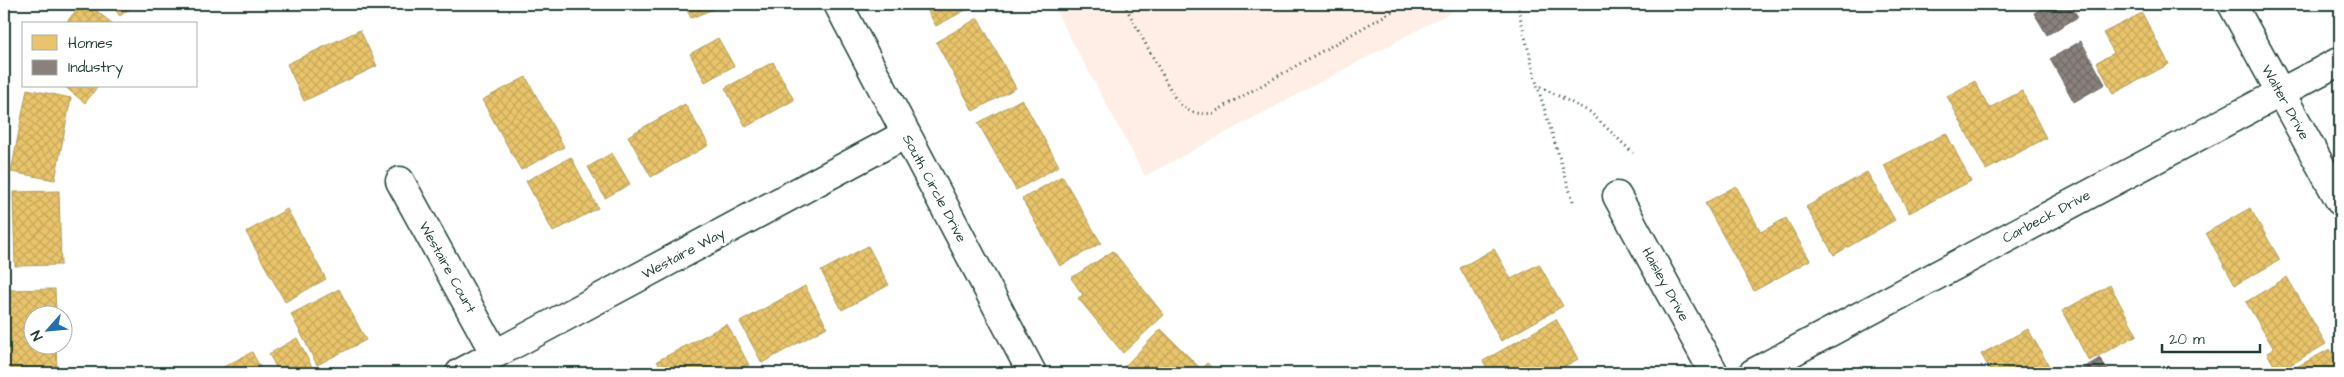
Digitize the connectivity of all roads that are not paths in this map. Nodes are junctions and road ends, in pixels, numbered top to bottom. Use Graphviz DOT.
graph roads {
  1 [pos="838,4"];
  2 [pos="2232,4"];
  3 [pos="2340,61"];
  4 [pos="2280,91"];
  5 [pos="906,134"];
  6 [pos="400,180"];
  7 [pos="1617,196"];
  8 [pos="2340,200"];
  9 [pos="495,354"];
  10 [pos="460,373"];
  11 [pos="1032,373"];
  12 [pos="1714,373"];
  13 [pos="1753,373"];
  1 -- 5 [label="street, South Circle Drive"];
  2 -- 4 [label="street, Walter Drive"];
  3 -- 4 [label="street, Carbeck Drive"];
  4 -- 8 [label="street, Walter Drive"];
  4 -- 13 [label="street, Carbeck Drive"];
  5 -- 9 [label="street, Westaire Way"];
  5 -- 11 [label="street, South Circle Drive"];
  6 -- 9 [label="street, Westaire Court"];
  7 -- 12 [label="street, Haisley Drive"];
  9 -- 10 [label="street, Westaire Way"];
}
